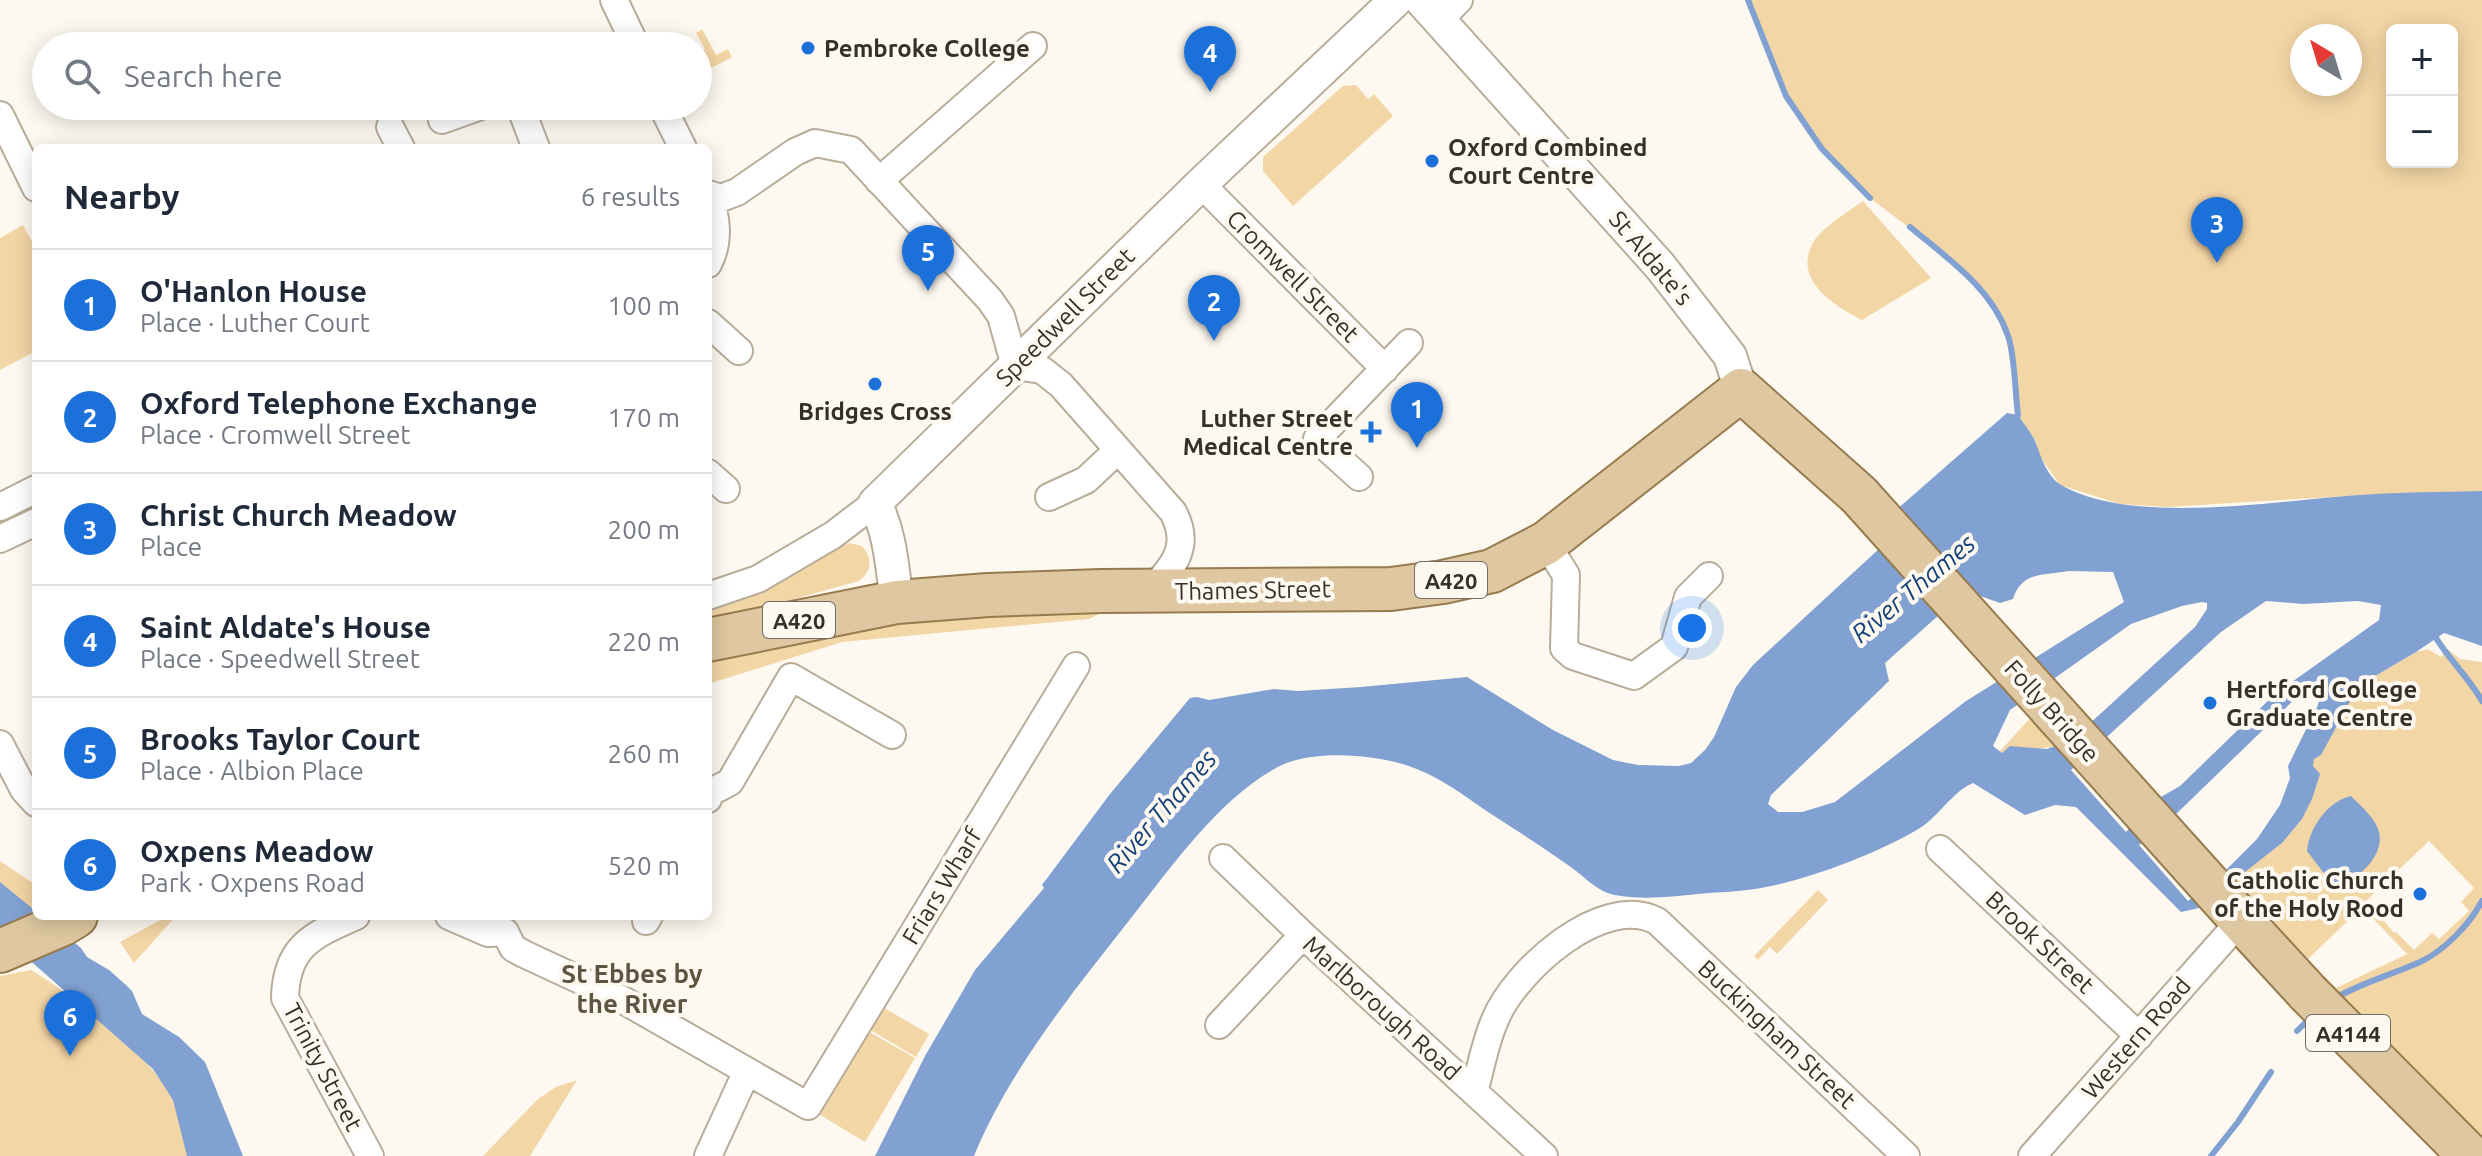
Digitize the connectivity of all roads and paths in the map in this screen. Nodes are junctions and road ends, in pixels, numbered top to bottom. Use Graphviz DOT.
graph roads {
  1 [pos="614,0"];
  2 [pos="1396,0"];
  3 [pos="1439,7"];
  4 [pos="626,32"];
  5 [pos="1033,46"];
  6 [pos="1,118"];
  7 [pos="525,120"];
  8 [pos="669,120"];
  9 [pos="534,144"];
  10 [pos="681,144"];
  11 [pos="32,180"];
  12 [pos="879,181"];
  13 [pos="1201,184"];
  14 [pos="712,195"];
  15 [pos="712,203"];
  16 [pos="712,257"];
  17 [pos="1001,316"];
  18 [pos="712,327"];
  19 [pos="1048,335"];
  20 [pos="1409,343"];
  21 [pos="739,351"];
  22 [pos="1015,366"];
  23 [pos="1385,369"];
  24 [pos="1741,390"];
  25 [pos="1118,450"];
  26 [pos="1359,477"];
  27 [pos="32,491"];
  28 [pos="1049,497"];
  29 [pos="875,503"];
  30 [pos="0,507"];
  31 [pos="1877,514"];
  32 [pos="32,524"];
  33 [pos="0,539"];
  34 [pos="1546,543"];
  35 [pos="1709,576"];
  36 [pos="1149,592"];
  37 [pos="712,595"];
  38 [pos="897,602"];
  39 [pos="712,639"];
  40 [pos="1076,666"];
  41 [pos="892,735"];
  42 [pos="0,744"];
  43 [pos="712,792"];
  44 [pos="32,799"];
  45 [pos="1940,849"];
  46 [pos="1223,858"];
  47 [pos="2234,913"];
  48 [pos="69,920"];
  49 [pos="348,920"];
  50 [pos="458,920"];
  51 [pos="506,924"];
  52 [pos="1303,935"];
  53 [pos="4,950"];
  54 [pos="1219,1025"];
  55 [pos="2139,1036"];
  56 [pos="747,1071"];
  57 [pos="1474,1092"];
  58 [pos="370,1156"];
  59 [pos="708,1156"];
  60 [pos="1544,1156"];
  61 [pos="1906,1156"];
  62 [pos="2032,1156"];
  63 [pos="2470,1156"];
  1 -- 4 [label="street"];
  2 -- 13 [label="street, Speedwell Street"];
  3 -- 24 [label="street, St Aldate's"];
  5 -- 12 [label="street"];
  6 -- 11 [label="street"];
  7 -- 9 [label="street"];
  8 -- 10 [label="street"];
  12 -- 14 [label="street"];
  12 -- 17 [label="street"];
  13 -- 19 [label="street, Speedwell Street"];
  13 -- 23 [label="street, Cromwell Street"];
  15 -- 16 [label="street"];
  17 -- 19 [label="street"];
  17 -- 22 [label="street"];
  18 -- 21 [label="street"];
  19 -- 22 [label="street, Speedwell Street"];
  20 -- 23 [label="street"];
  22 -- 25 [label="street"];
  22 -- 29 [label="street, Speedwell Street"];
  23 -- 26 [label="street"];
  24 -- 31 [label="main road, St Aldate's / A4144"];
  24 -- 34 [label="main road, Thames Street / A420"];
  25 -- 28 [label="street"];
  25 -- 36 [label="street"];
  27 -- 30 [label="street"];
  29 -- 37 [label="street, Speedwell Street"];
  29 -- 38 [label="street"];
  31 -- 47 [label="main road, Folly Bridge / A4144"];
  32 -- 33 [label="street"];
  34 -- 35 [label="street"];
  34 -- 36 [label="main road, Thames Street / A420"];
  36 -- 38 [label="main road, Thames Street / A420"];
  38 -- 39 [label="main road, Thames Street / A420"];
  40 -- 56 [label="street, Friars Wharf"];
  41 -- 43 [label="street"];
  42 -- 44 [label="street"];
  45 -- 55 [label="street, Brook Street"];
  46 -- 52 [label="street, Marlborough Road"];
  47 -- 55 [label="street, Western Road"];
  47 -- 63 [label="main road, A4144"];
  48 -- 53 [label="main road"];
  49 -- 58 [label="street, Trinity Street"];
  50 -- 51 [label="street"];
  51 -- 56 [label="street"];
  52 -- 54 [label="street"];
  52 -- 57 [label="street, Marlborough Road"];
  55 -- 62 [label="street, Western Road"];
  56 -- 59 [label="street"];
  57 -- 60 [label="street, Marlborough Road"];
  57 -- 61 [label="street, Buckingham Street"];
}
